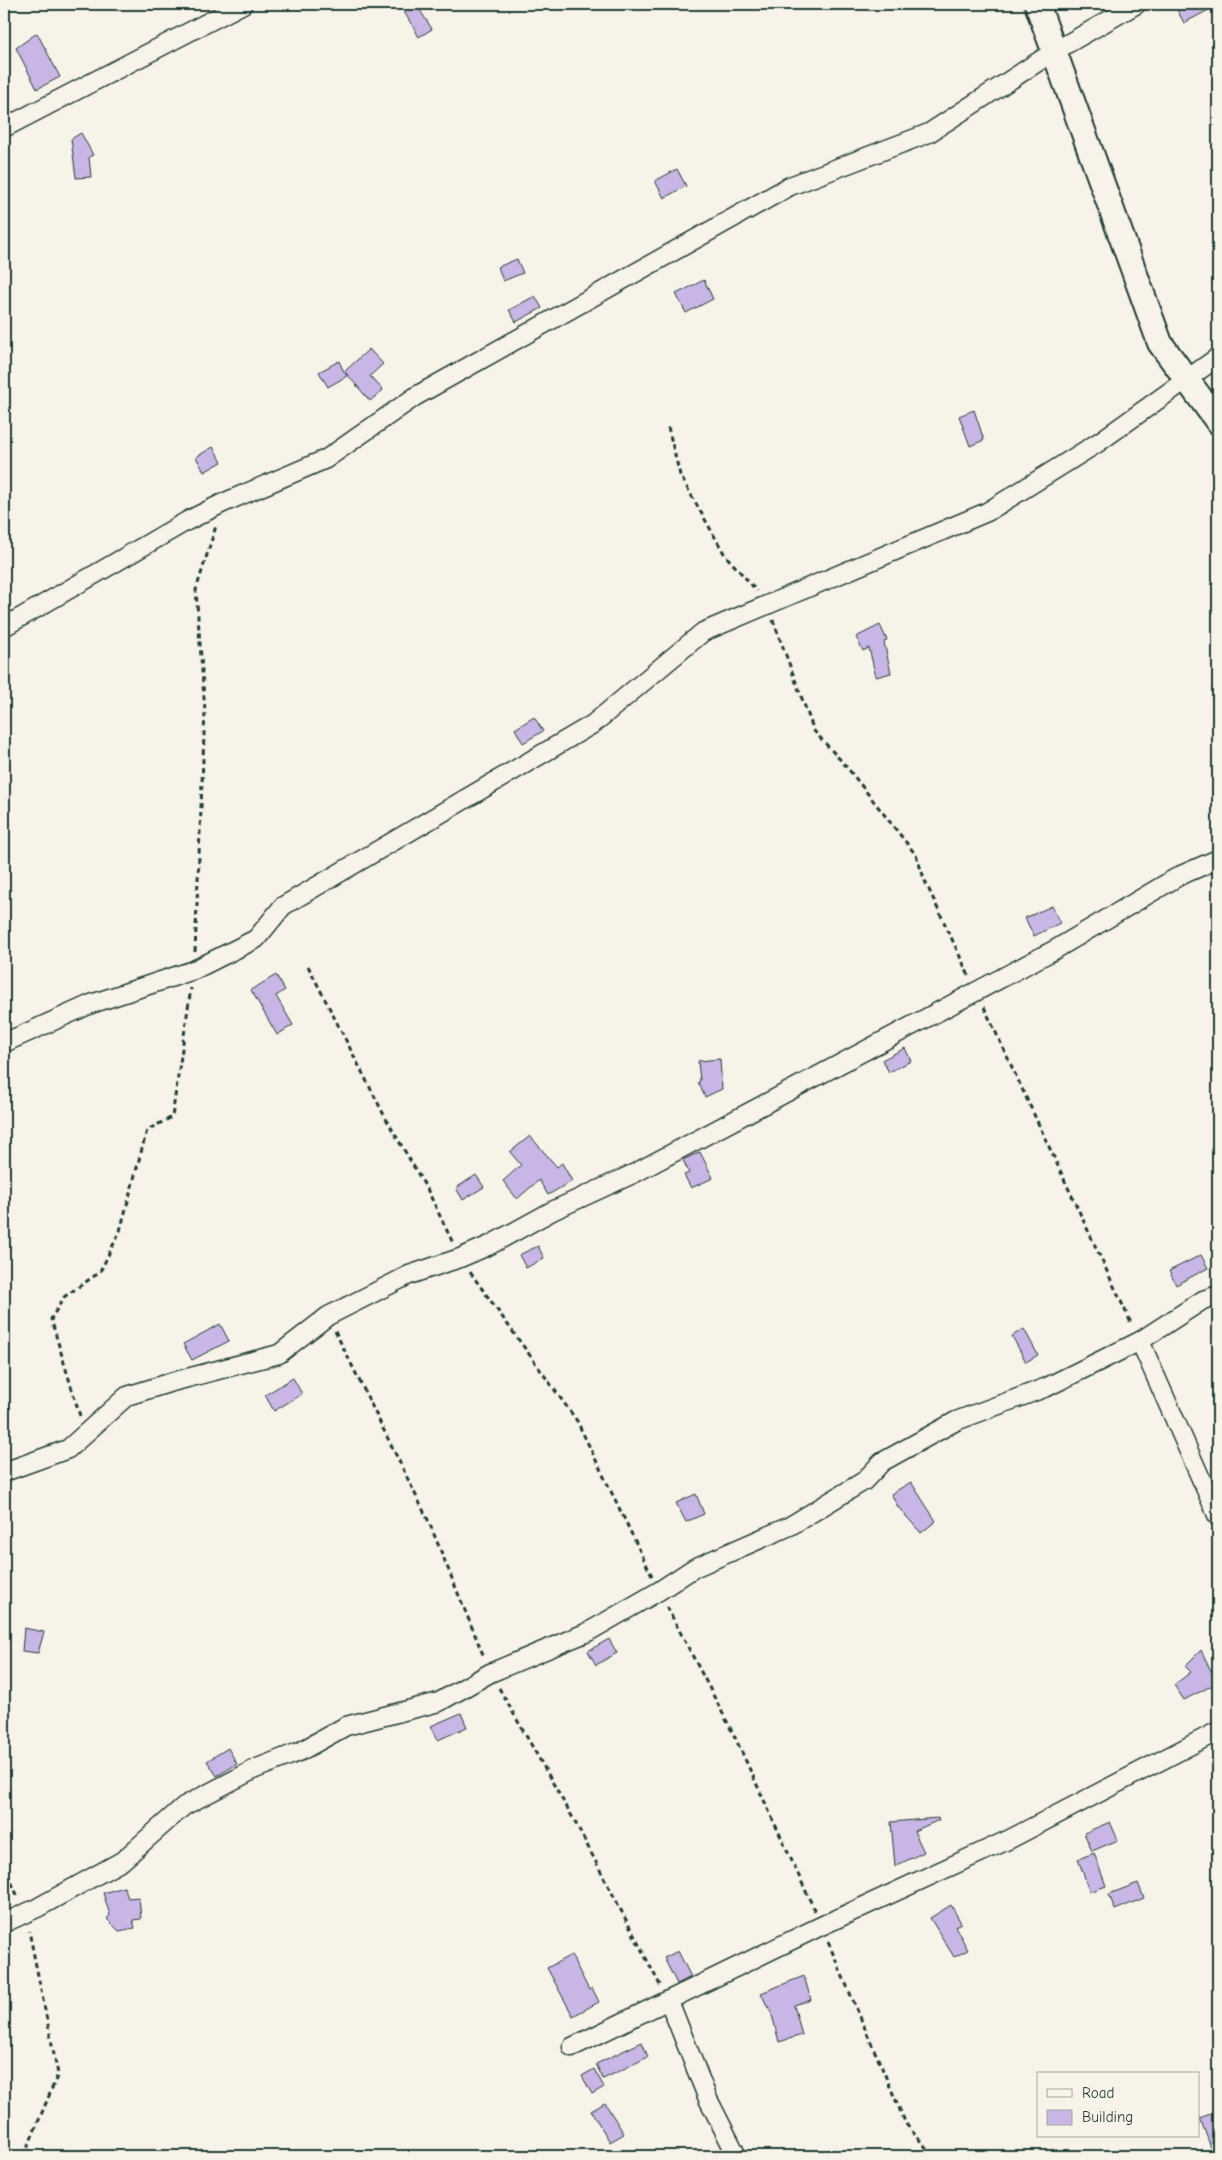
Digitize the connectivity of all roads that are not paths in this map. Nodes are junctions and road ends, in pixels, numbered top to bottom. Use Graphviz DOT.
graph roads {
  1 [pos="243,4"];
  2 [pos="1037,4"];
  3 [pos="1137,4"];
  4 [pos="1053,52"];
  5 [pos="4,128"];
  6 [pos="1218,357"];
  7 [pos="1187,379"];
  8 [pos="1218,422"];
  9 [pos="4,627"];
  10 [pos="1218,859"];
  11 [pos="4,1043"];
  12 [pos="1218,1295"];
  13 [pos="1140,1342"];
  14 [pos="4,1472"];
  15 [pos="1218,1517"];
  16 [pos="1218,1731"];
  17 [pos="4,1923"];
  18 [pos="669,2001"];
  19 [pos="572,2047"];
  20 [pos="737,2156"];
  1 -- 5 [label="street"];
  2 -- 4 [label="street"];
  3 -- 4 [label="street"];
  4 -- 7 [label="street"];
  4 -- 9 [label="street"];
  6 -- 7 [label="street"];
  7 -- 8 [label="street"];
  7 -- 11 [label="street"];
  10 -- 14 [label="street"];
  12 -- 13 [label="street"];
  13 -- 15 [label="street"];
  13 -- 17 [label="street"];
  16 -- 18 [label="street"];
  18 -- 19 [label="street"];
  18 -- 20 [label="street"];
}
